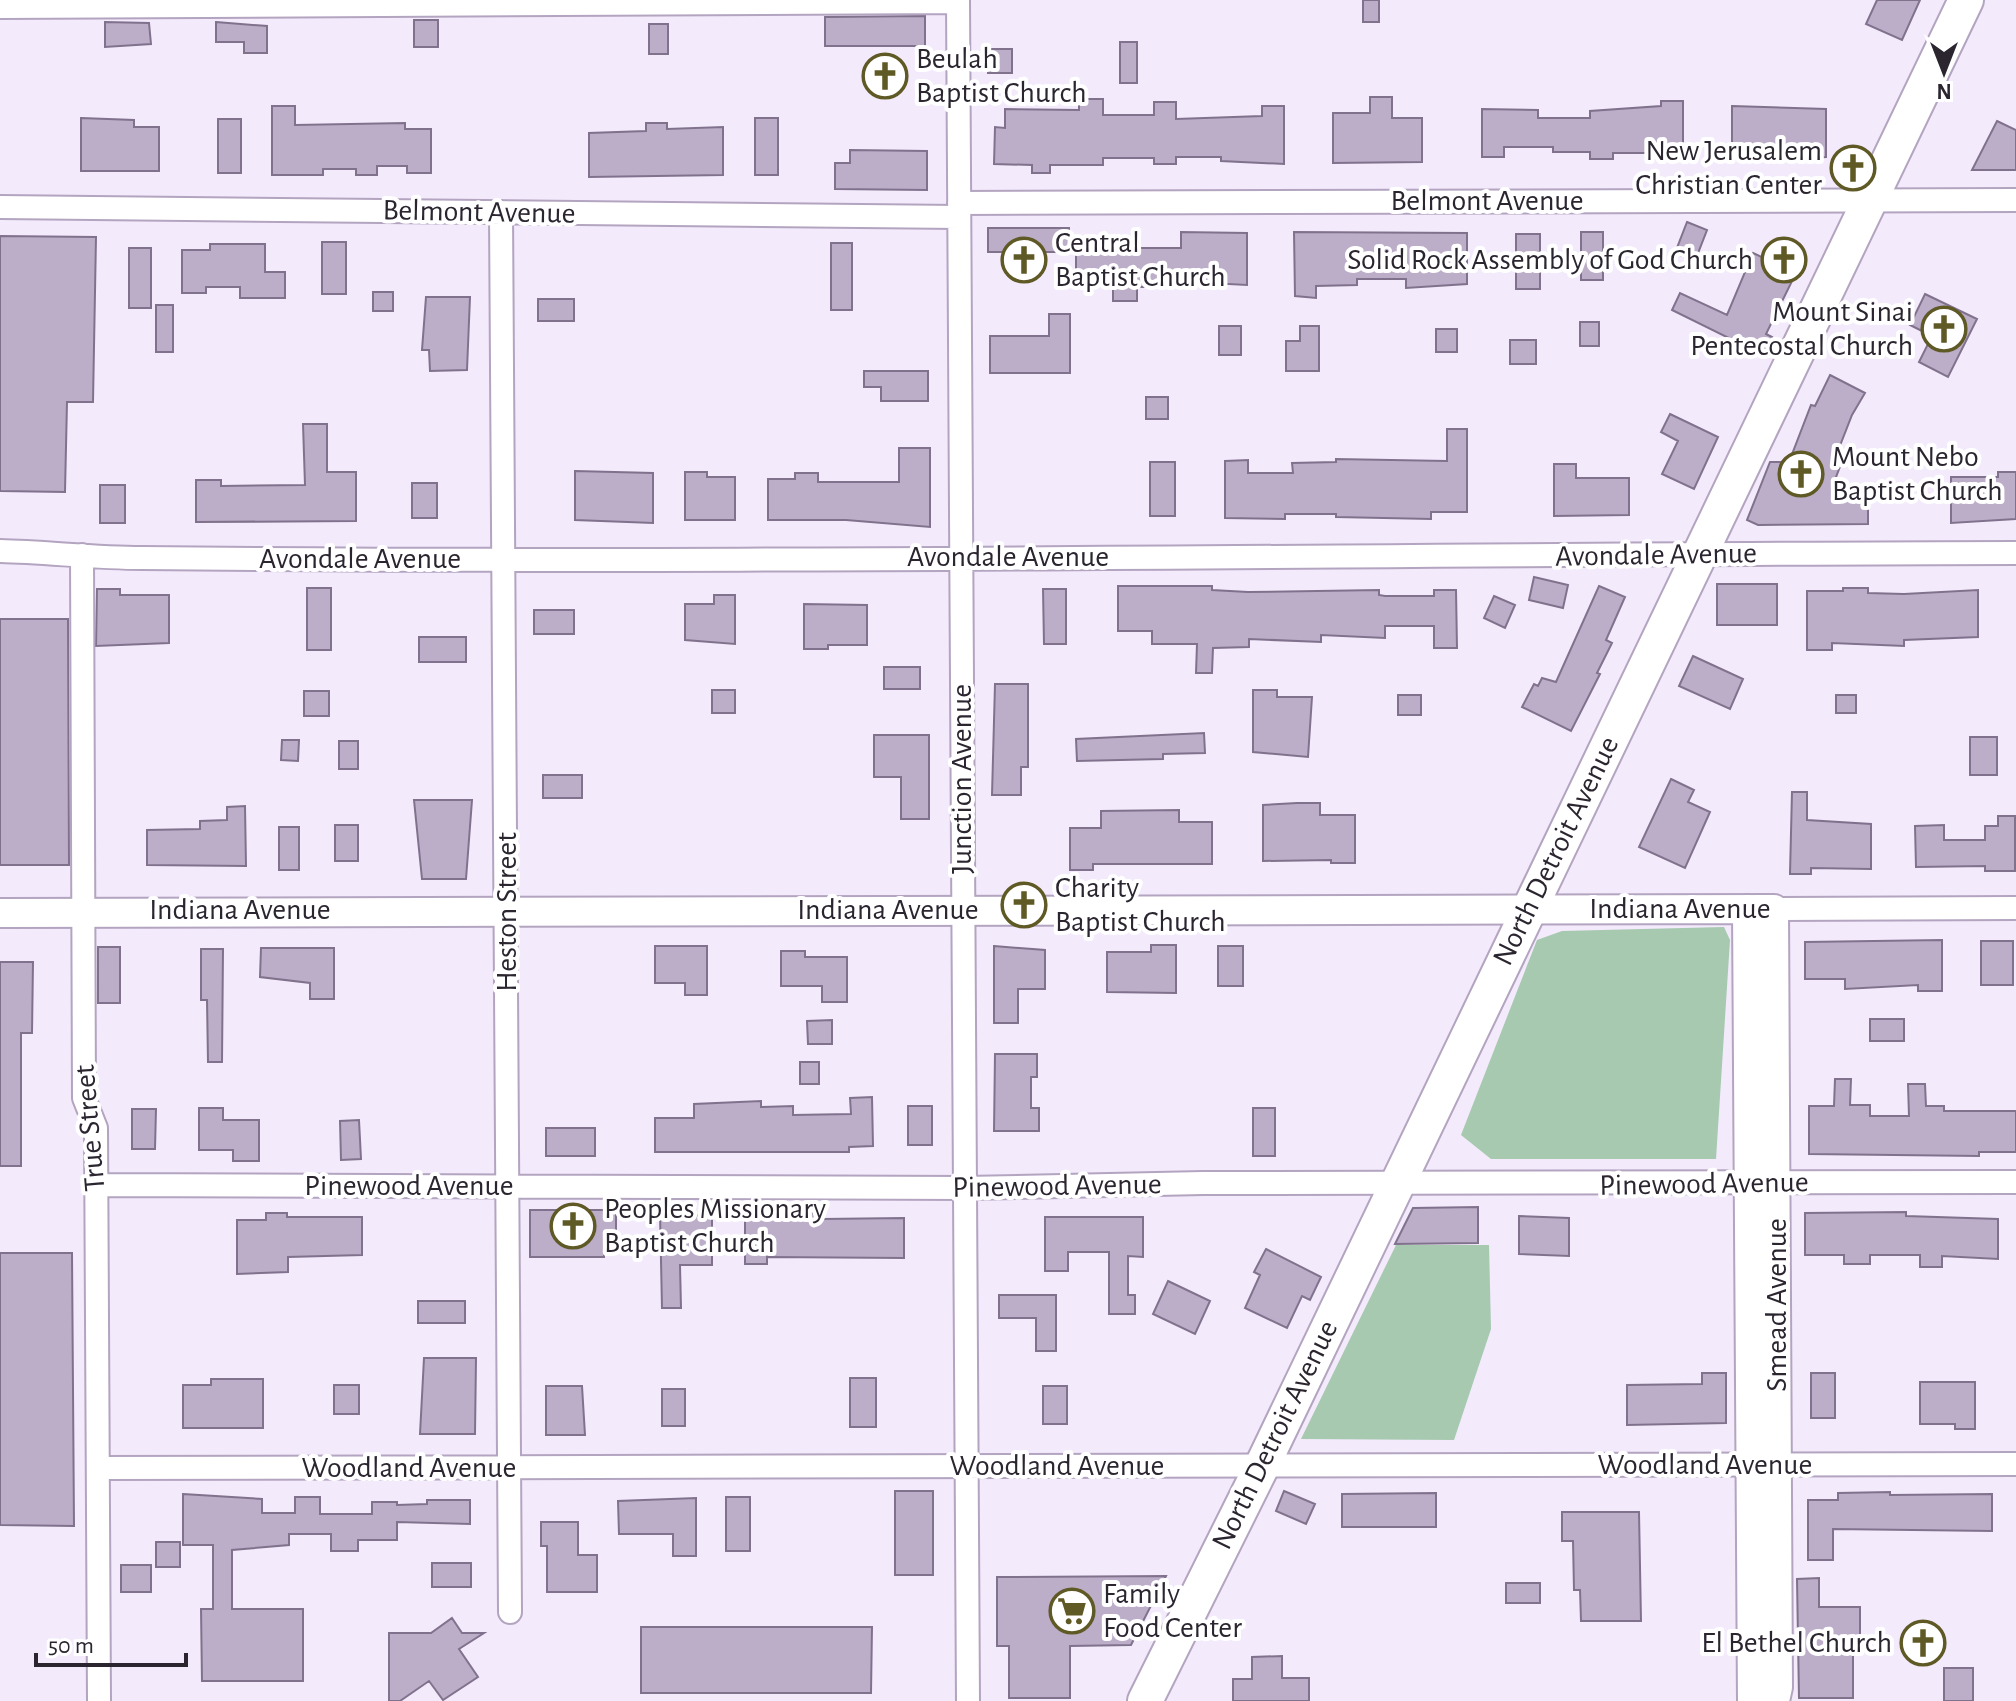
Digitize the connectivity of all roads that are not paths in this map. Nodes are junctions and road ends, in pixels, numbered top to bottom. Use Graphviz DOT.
graph roads {
  1 [pos="1966,0"];
  2 [pos="958,1"];
  3 [pos="0,7"];
  4 [pos="1871,200"];
  5 [pos="2016,200"];
  6 [pos="0,207"];
  7 [pos="959,210"];
  8 [pos="501,212"];
  9 [pos="0,551"];
  10 [pos="1702,553"];
  11 [pos="2016,553"];
  12 [pos="82,555"];
  13 [pos="961,557"];
  14 [pos="505,559"];
  15 [pos="2016,908"];
  16 [pos="1527,909"];
  17 [pos="1761,909"];
  18 [pos="84,910"];
  19 [pos="507,910"];
  20 [pos="963,910"];
  21 [pos="0,913"];
  22 [pos="1395,1182"];
  23 [pos="1777,1182"];
  24 [pos="2016,1182"];
  25 [pos="1748,1184"];
  26 [pos="97,1185"];
  27 [pos="508,1186"];
  28 [pos="965,1188"];
  29 [pos="2016,1464"];
  30 [pos="1763,1465"];
  31 [pos="1262,1466"];
  32 [pos="966,1467"];
  33 [pos="98,1468"];
  34 [pos="509,1468"];
  35 [pos="510,1612"];
  36 [pos="1161,1667"];
  37 [pos="1778,1696"];
  38 [pos="99,1701"];
  39 [pos="968,1701"];
  40 [pos="1145,1701"];
  41 [pos="1162,1701"];
  42 [pos="1752,1701"];
  1 -- 4 [label="main road, North Detroit Avenue"];
  2 -- 3 [label="street"];
  2 -- 7 [label="street, Junction Avenue"];
  4 -- 5 [label="street, Belmont Avenue"];
  4 -- 7 [label="street, Belmont Avenue"];
  4 -- 10 [label="main road, North Detroit Avenue"];
  6 -- 8 [label="street, Belmont Avenue"];
  7 -- 8 [label="street, Belmont Avenue"];
  7 -- 13 [label="street, Junction Avenue"];
  8 -- 14 [label="street, Heston Street"];
  9 -- 12 [label="street, Avondale Avenue"];
  10 -- 11 [label="street, Avondale Avenue"];
  10 -- 13 [label="street, Avondale Avenue"];
  10 -- 16 [label="main road, North Detroit Avenue"];
  12 -- 14 [label="street, Avondale Avenue"];
  12 -- 18 [label="street, True Street"];
  13 -- 14 [label="street, Avondale Avenue"];
  13 -- 20 [label="street, Junction Avenue"];
  14 -- 19 [label="street, Heston Street"];
  15 -- 17 [label="street, Indiana Avenue"];
  16 -- 17 [label="street, Indiana Avenue"];
  16 -- 20 [label="street, Indiana Avenue"];
  16 -- 22 [label="main road, North Detroit Avenue"];
  17 -- 23 [label="street, Smead Avenue"];
  17 -- 25 [label="street, Smead Avenue"];
  18 -- 19 [label="street, Indiana Avenue"];
  18 -- 21 [label="street, Indiana Avenue"];
  18 -- 26 [label="street, True Street"];
  19 -- 20 [label="street, Indiana Avenue"];
  19 -- 27 [label="street, Heston Street"];
  20 -- 28 [label="street, Junction Avenue"];
  22 -- 25 [label="street, Pinewood Avenue"];
  22 -- 28 [label="street, Pinewood Avenue"];
  22 -- 31 [label="main road, North Detroit Avenue"];
  23 -- 24 [label="street, Pinewood Avenue"];
  23 -- 25 [label="street, Pinewood Avenue"];
  23 -- 30 [label="street, Smead Avenue"];
  25 -- 30 [label="street, Smead Avenue"];
  26 -- 27 [label="street, Pinewood Avenue"];
  26 -- 33 [label="street, True Street"];
  27 -- 28 [label="street, Pinewood Avenue"];
  27 -- 34 [label="street, Heston Street"];
  28 -- 32 [label="street, Junction Avenue"];
  29 -- 30 [label="street, Woodland Avenue"];
  30 -- 31 [label="street, Woodland Avenue"];
  30 -- 37 [label="street, Smead Avenue"];
  30 -- 42 [label="street, Smead Avenue"];
  31 -- 32 [label="street, Woodland Avenue"];
  31 -- 36 [label="main road, North Detroit Avenue"];
  32 -- 34 [label="street, Woodland Avenue"];
  32 -- 39 [label="street, Junction Avenue"];
  33 -- 34 [label="street, Woodland Avenue"];
  33 -- 38 [label="street, True Street"];
  34 -- 35 [label="street, Heston Street"];
  36 -- 40 [label="main road, North Detroit Avenue"];
  36 -- 41 [label="main road"];
}
